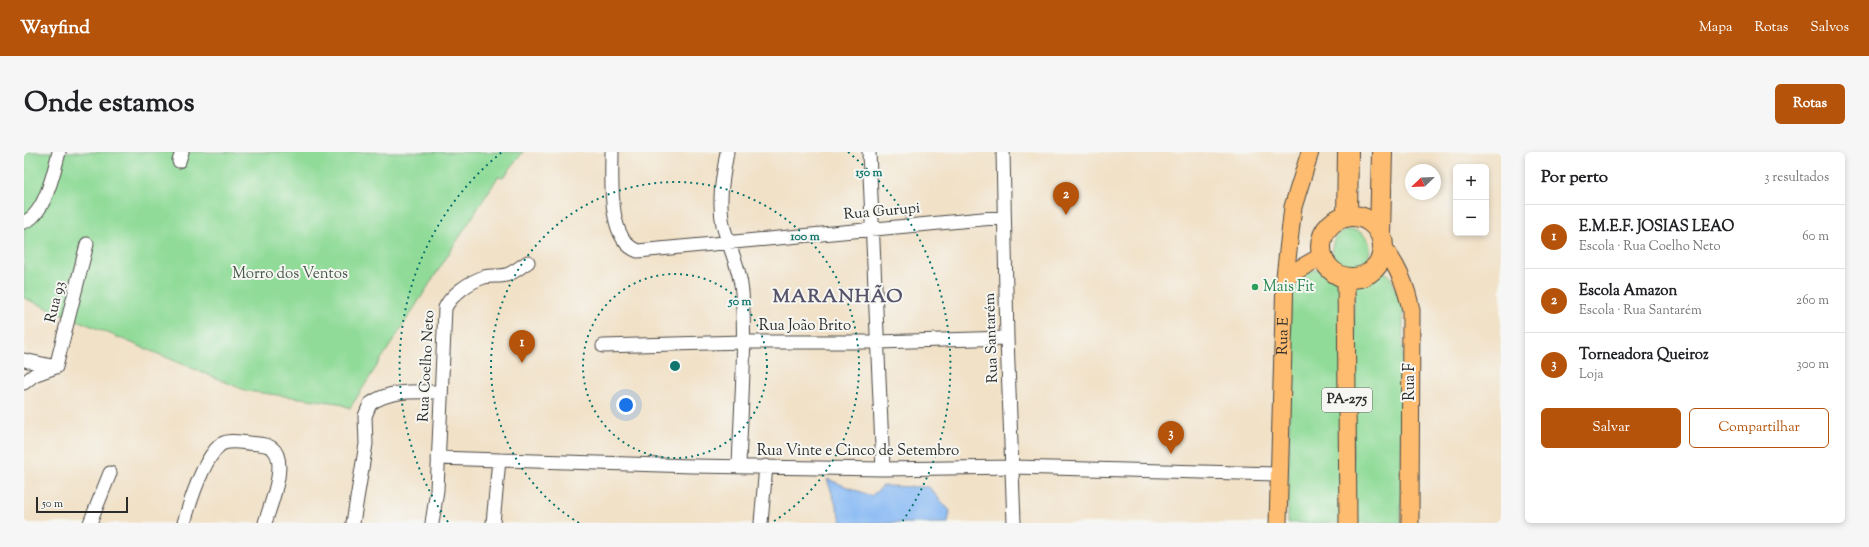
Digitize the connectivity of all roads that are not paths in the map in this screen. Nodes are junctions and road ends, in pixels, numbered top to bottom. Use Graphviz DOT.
graph roads {
  1 [pos="59,152"];
  2 [pos="612,152"];
  3 [pos="727,152"];
  4 [pos="869,152"];
  5 [pos="1003,152"];
  6 [pos="1310,152"];
  7 [pos="1348,152"];
  8 [pos="1382,152"];
  9 [pos="1004,217"];
  10 [pos="1346,217"];
  11 [pos="24,222"];
  12 [pos="872,229"];
  13 [pos="1381,241"];
  14 [pos="730,242"];
  15 [pos="87,244"];
  16 [pos="1322,256"];
  17 [pos="528,262"];
  18 [pos="1285,277"];
  19 [pos="1346,278"];
  20 [pos="1007,338"];
  21 [pos="743,342"];
  22 [pos="878,342"];
  23 [pos="603,346"];
  24 [pos="24,360"];
  25 [pos="56,367"];
  26 [pos="24,383"];
  27 [pos="441,392"];
  28 [pos="438,458"];
  29 [pos="499,460"];
  30 [pos="739,466"];
  31 [pos="766,466"];
  32 [pos="1013,467"];
  33 [pos="883,468"];
  34 [pos="110,473"];
  35 [pos="1278,474"];
  36 [pos="90,523"];
  37 [pos="184,523"];
  38 [pos="265,523"];
  39 [pos="353,523"];
  40 [pos="432,523"];
  41 [pos="493,523"];
  42 [pos="762,523"];
  43 [pos="1014,523"];
  44 [pos="1278,523"];
  45 [pos="1348,523"];
  46 [pos="1410,523"];
  1 -- 11 [label="street"];
  2 -- 14 [label="street, Rua Gurupi"];
  3 -- 14 [label="street"];
  4 -- 12 [label="street"];
  5 -- 9 [label="street, Rua Santarém"];
  6 -- 18 [label="main road, Rua E"];
  7 -- 10 [label="highway"];
  8 -- 13 [label="highway"];
  9 -- 12 [label="street, Rua Gurupi"];
  9 -- 20 [label="street, Rua Santarém"];
  10 -- 13 [label="highway"];
  10 -- 16 [label="highway"];
  12 -- 14 [label="street, Rua Gurupi"];
  12 -- 22 [label="street"];
  13 -- 19 [label="highway"];
  13 -- 46 [label="main road, Rua F"];
  14 -- 21 [label="street"];
  15 -- 25 [label="street, Rua 93"];
  16 -- 18 [label="main road"];
  16 -- 19 [label="highway"];
  17 -- 27 [label="street, Rua Coelho Neto"];
  18 -- 35 [label="main road, Rua E"];
  19 -- 45 [label="main road, PA-275"];
  20 -- 22 [label="street, Rua João Brito"];
  20 -- 32 [label="street, Rua Santarém"];
  21 -- 22 [label="street, Rua João Brito"];
  21 -- 23 [label="street, Rua João Brito"];
  21 -- 30 [label="street"];
  22 -- 33 [label="street"];
  24 -- 25 [label="street"];
  25 -- 26 [label="street"];
  27 -- 28 [label="street, Rua Coelho Neto"];
  27 -- 39 [label="street"];
  28 -- 29 [label="street, Rua Vinte e Cinco de Setembro"];
  28 -- 40 [label="street, Rua Coelho Neto"];
  29 -- 30 [label="street, Rua Vinte e Cinco de Setembro"];
  29 -- 41 [label="street"];
  30 -- 31 [label="street, Rua Vinte e Cinco de Setembro"];
  31 -- 33 [label="street, Rua Vinte e Cinco de Setembro"];
  31 -- 42 [label="street"];
  32 -- 33 [label="street, Rua Vinte e Cinco de Setembro"];
  32 -- 35 [label="street, Rua Vinte e Cinco de Setembro"];
  32 -- 43 [label="street, Rua Santarém"];
  34 -- 36 [label="street"];
  35 -- 44 [label="main road, Rua E"];
  37 -- 38 [label="street"];
}
